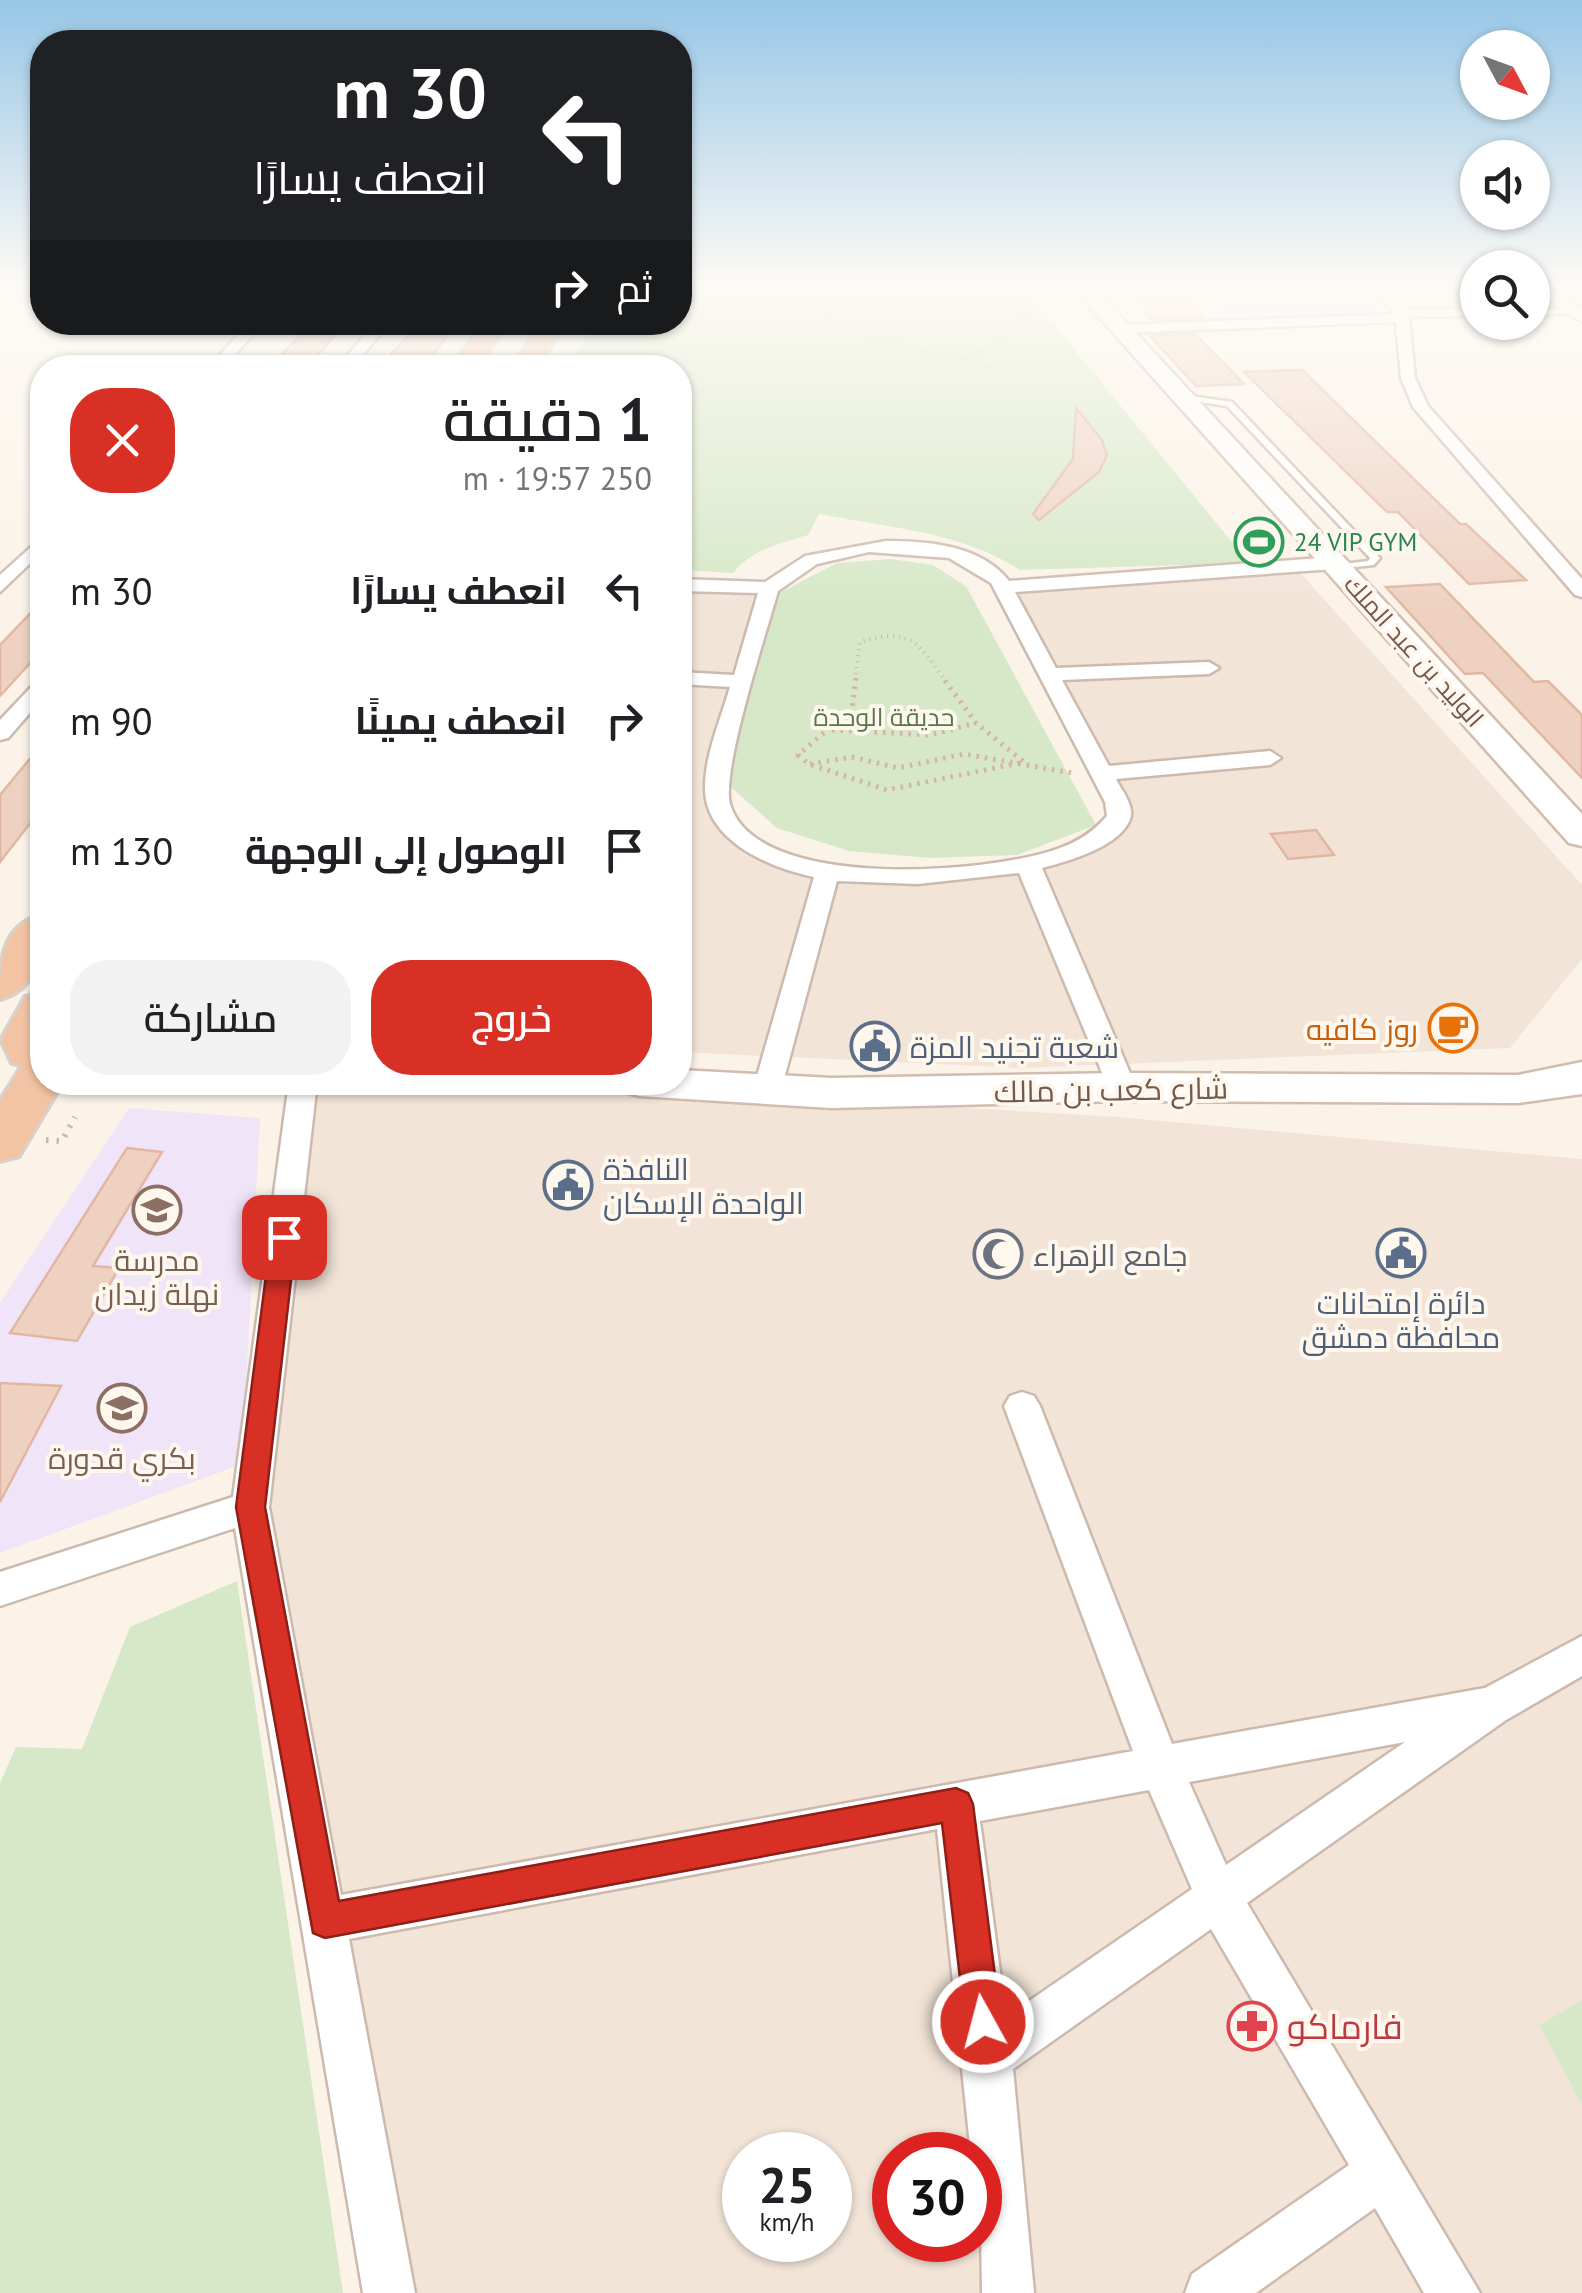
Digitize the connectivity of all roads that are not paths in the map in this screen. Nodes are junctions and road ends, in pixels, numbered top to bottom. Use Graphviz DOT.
graph roads {
  1 [pos="1416,396"];
  2 [pos="1183,397"];
  3 [pos="30,555"];
  4 [pos="1336,565"];
  5 [pos="692,585"];
  6 [pos="0,586"];
  7 [pos="1004,587"];
  8 [pos="769,588"];
  9 [pos="1582,591"];
  10 [pos="1209,668"];
  11 [pos="1050,674"];
  12 [pos="692,679"];
  13 [pos="744,682"];
  14 [pos="30,711"];
  15 [pos="0,733"];
  16 [pos="1270,758"];
  17 [pos="1105,777"];
  18 [pos="1581,834"];
  19 [pos="1028,865"];
  20 [pos="827,874"];
  21 [pos="30,944"];
  22 [pos="0,984"];
  23 [pos="1582,1076"];
  24 [pos="692,1085"];
  25 [pos="1122,1087"];
  26 [pos="767,1090"];
  27 [pos="30,1094"];
  28 [pos="300,1095"];
  29 [pos="0,1143"];
  30 [pos="1022,1406"];
  31 [pos="250,1507"];
  32 [pos="0,1589"];
  33 [pos="1582,1655"];
  34 [pos="1491,1706"];
  35 [pos="1160,1767"];
  36 [pos="956,1804"];
  37 [pos="1218,1897"];
  38 [pos="325,1921"];
  39 [pos="988,2058"];
  40 [pos="1381,2173"];
  41 [pos="388,2293"];
  42 [pos="1008,2293"];
  43 [pos="1211,2293"];
  44 [pos="1454,2293"];
  1 -- 9 [label="street"];
  2 -- 4 [label="main road, الوليد بن عبد الملك"];
  2 -- 4 [label="lane"];
  3 -- 6 [label="street"];
  4 -- 7 [label="street"];
  4 -- 18 [label="main road, الوليد بن عبد الملك"];
  5 -- 8 [label="street"];
  7 -- 8 [label="street"];
  7 -- 11 [label="street"];
  8 -- 13 [label="street"];
  10 -- 11 [label="street"];
  11 -- 17 [label="street"];
  12 -- 13 [label="street"];
  13 -- 20 [label="street"];
  14 -- 15 [label="street"];
  16 -- 17 [label="street"];
  17 -- 19 [label="street"];
  19 -- 20 [label="street"];
  19 -- 25 [label="street"];
  20 -- 26 [label="street"];
  21 -- 22 [label="highway"];
  23 -- 25 [label="main road, شارع كعب بن مالك"];
  24 -- 26 [label="main road, شارع كعب بن مالك"];
  25 -- 26 [label="main road, شارع كعب بن مالك"];
  27 -- 29 [label="highway"];
  28 -- 31 [label="street"];
  30 -- 35 [label="street"];
  31 -- 32 [label="street"];
  31 -- 38 [label="street"];
  33 -- 34 [label="street"];
  34 -- 35 [label="street"];
  34 -- 37 [label="street"];
  35 -- 36 [label="street"];
  35 -- 37 [label="street"];
  36 -- 38 [label="street"];
  36 -- 39 [label="street"];
  37 -- 39 [label="street"];
  37 -- 40 [label="street"];
  38 -- 41 [label="street"];
  39 -- 42 [label="street"];
  40 -- 43 [label="street"];
  40 -- 44 [label="street"];
}
